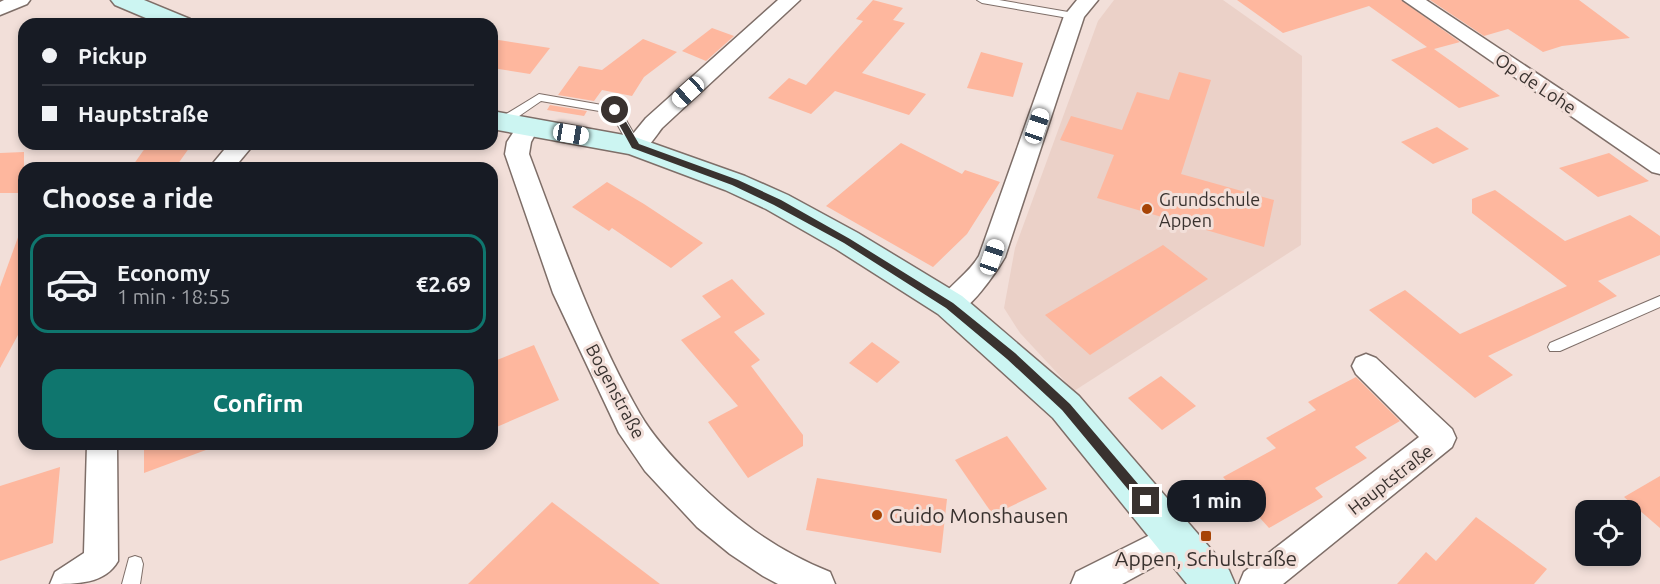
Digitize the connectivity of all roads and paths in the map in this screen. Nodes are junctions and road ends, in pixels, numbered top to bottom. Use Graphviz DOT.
graph roads {
  1 [pos="20,0"];
  2 [pos="123,0"];
  3 [pos="790,0"];
  4 [pos="982,0"];
  5 [pos="1413,0"];
  6 [pos="1081,8"];
  7 [pos="0,9"];
  8 [pos="166,18"];
  9 [pos="507,123"];
  10 [pos="635,146"];
  11 [pos="237,150"];
  12 [pos="226,162"];
  13 [pos="1660,166"];
  14 [pos="1660,300"];
  15 [pos="950,305"];
  16 [pos="1555,347"];
  17 [pos="1366,366"];
  18 [pos="102,450"];
  19 [pos="1176,537"];
  20 [pos="135,564"];
  21 [pos="807,582"];
  22 [pos="67,584"];
  23 [pos="131,584"];
  24 [pos="1088,584"];
  25 [pos="1214,584"];
  26 [pos="1256,584"];
  1 -- 7 [label="street"];
  2 -- 8 [label="main road"];
  3 -- 10 [label="street"];
  4 -- 6 [label="lane"];
  5 -- 13 [label="street, Op de Lohe"];
  6 -- 15 [label="street"];
  9 -- 10 [label="main road"];
  9 -- 21 [label="street, Bogenstraße"];
  10 -- 15 [label="main road"];
  11 -- 12 [label="street"];
  14 -- 16 [label="lane"];
  15 -- 19 [label="main road"];
  17 -- 26 [label="street, Hauptstraße"];
  18 -- 22 [label="street"];
  19 -- 24 [label="street"];
  19 -- 25 [label="main road"];
  20 -- 23 [label="lane"];
}
